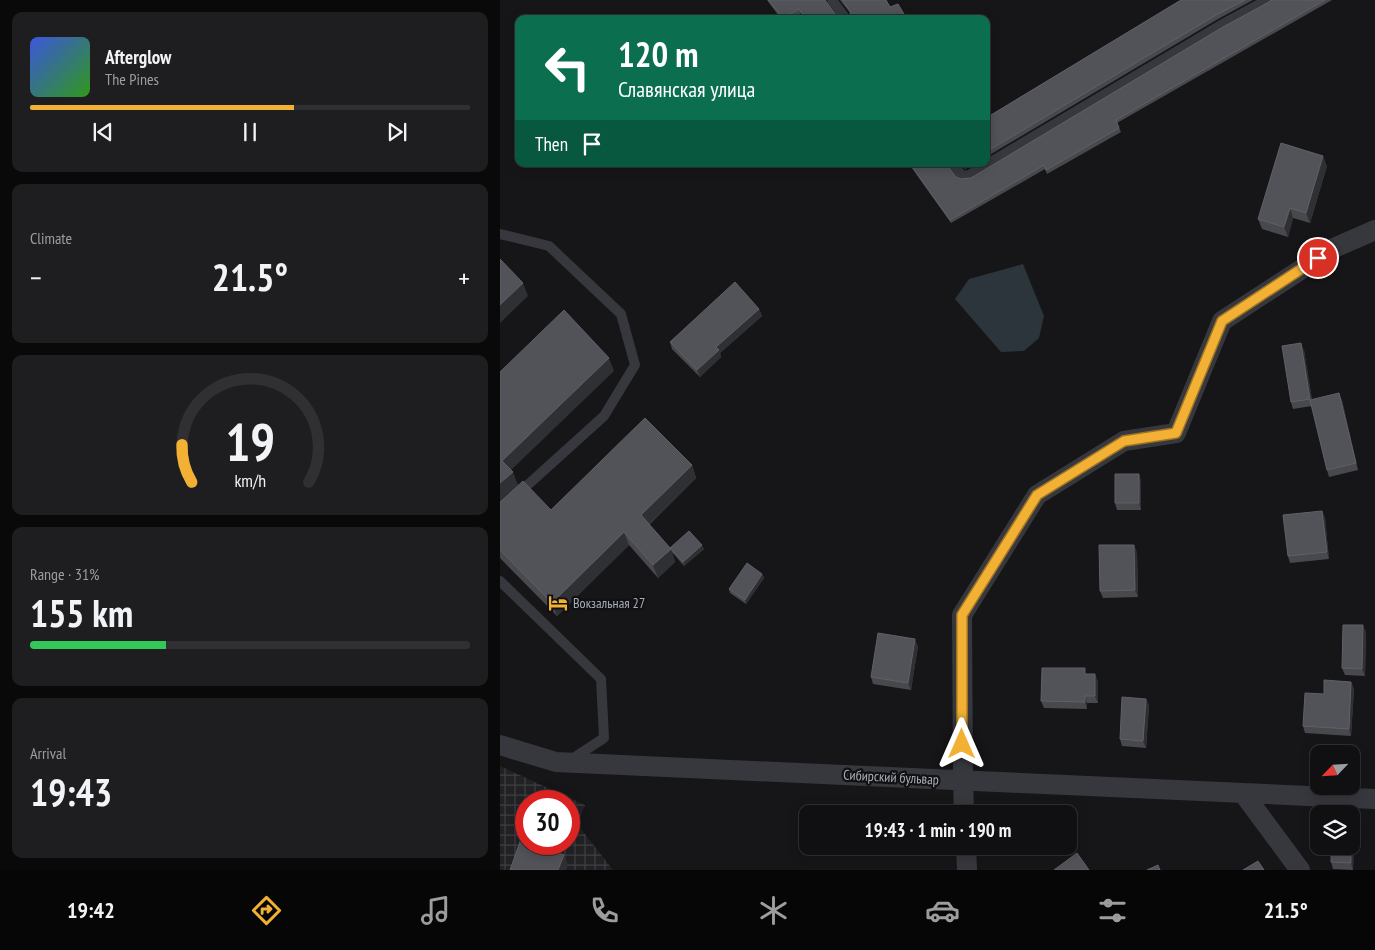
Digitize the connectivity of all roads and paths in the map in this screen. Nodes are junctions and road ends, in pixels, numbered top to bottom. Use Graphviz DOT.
graph roads {
  1 [pos="832,0"];
  2 [pos="1267,0"];
  3 [pos="843,15"];
  4 [pos="990,162"];
  5 [pos="955,167"];
  6 [pos="982,167"];
  7 [pos="1375,230"];
  8 [pos="500,234"];
  9 [pos="500,510"];
  10 [pos="500,581"];
  11 [pos="500,745"];
  12 [pos="566,763"];
  13 [pos="963,780"];
  14 [pos="1243,793"];
  15 [pos="1375,799"];
  16 [pos="964,805"];
  17 [pos="966,855"];
  18 [pos="967,870"];
  19 [pos="1300,870"];
  1 -- 3 [label="lane"];
  2 -- 4 [label="lane"];
  5 -- 6 [label="lane"];
  7 -- 13 [label="street"];
  8 -- 9 [label="lane"];
  10 -- 12 [label="lane"];
  11 -- 12 [label="street, Сибирский бульвар"];
  12 -- 13 [label="street, Сибирский бульвар"];
  13 -- 14 [label="street, Сибирский бульвар"];
  13 -- 16 [label="street"];
  14 -- 15 [label="street, Сибирский бульвар"];
  14 -- 19 [label="street"];
  17 -- 18 [label="street"];
}
